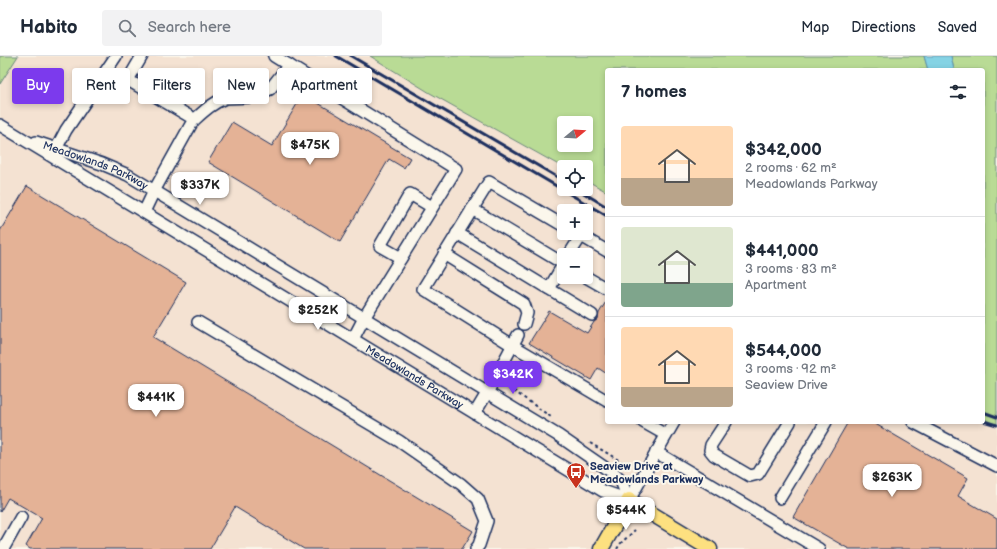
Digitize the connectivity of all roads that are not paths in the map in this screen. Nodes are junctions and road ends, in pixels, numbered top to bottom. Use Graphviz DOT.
graph roads {
  1 [pos="116,56"];
  2 [pos="142,56"];
  3 [pos="274,56"];
  4 [pos="289,65"];
  5 [pos="193,121"];
  6 [pos="0,126"];
  7 [pos="17,136"];
  8 [pos="56,149"];
  9 [pos="154,191"];
  10 [pos="432,207"];
  11 [pos="472,209"];
  12 [pos="144,212"];
  13 [pos="557,222"];
  14 [pos="457,233"];
  15 [pos="589,240"];
  16 [pos="605,250"];
  17 [pos="444,254"];
  18 [pos="401,258"];
  19 [pos="557,259"];
  20 [pos="557,275"];
  21 [pos="593,281"];
  22 [pos="549,289"];
  23 [pos="605,289"];
  24 [pos="592,315"];
  25 [pos="364,318"];
  26 [pos="198,322"];
  27 [pos="524,324"];
  28 [pos="518,335"];
  29 [pos="353,339"];
  30 [pos="512,345"];
  31 [pos="487,393"];
  32 [pos="605,400"];
  33 [pos="475,413"];
  34 [pos="647,424"];
  35 [pos="673,424"];
  36 [pos="725,424"];
  37 [pos="789,424"];
  38 [pos="825,424"];
  39 [pos="917,424"];
  40 [pos="666,435"];
  41 [pos="656,452"];
  42 [pos="997,466"];
  43 [pos="780,498"];
  44 [pos="629,500"];
  45 [pos="21,517"];
  46 [pos="3,549"];
  47 [pos="476,549"];
  48 [pos="601,549"];
  49 [pos="710,549"];
  50 [pos="819,549"];
  1 -- 8 [label="street"];
  2 -- 5 [label="street"];
  3 -- 4 [label="street"];
  4 -- 5 [label="street"];
  4 -- 10 [label="street"];
  5 -- 9 [label="street"];
  6 -- 7 [label="street, Meadowlands Parkway"];
  7 -- 8 [label="street, Meadowlands Parkway"];
  7 -- 12 [label="street, Meadowlands Parkway"];
  8 -- 9 [label="street, Meadowlands Parkway"];
  9 -- 12 [label="street"];
  9 -- 25 [label="street, Meadowlands Parkway"];
  10 -- 18 [label="street"];
  10 -- 18 [label="street"];
  11 -- 13 [label="street"];
  11 -- 14 [label="street"];
  11 -- 19 [label="street"];
  12 -- 29 [label="street, Meadowlands Parkway"];
  14 -- 17 [label="street"];
  14 -- 22 [label="street"];
  15 -- 16 [label="street"];
  17 -- 27 [label="street"];
  17 -- 30 [label="street"];
  18 -- 25 [label="street"];
  20 -- 22 [label="street"];
  21 -- 23 [label="street"];
  22 -- 24 [label="street"];
  25 -- 29 [label="street"];
  25 -- 31 [label="street, Meadowlands Parkway"];
  26 -- 47 [label="street"];
  28 -- 30 [label="street"];
  29 -- 33 [label="street, Meadowlands Parkway"];
  30 -- 31 [label="street"];
  30 -- 32 [label="street"];
  31 -- 33 [label="street"];
  31 -- 44 [label="street, Meadowlands Parkway"];
  33 -- 44 [label="street, Meadowlands Parkway"];
  34 -- 40 [label="street"];
  35 -- 40 [label="street"];
  36 -- 37 [label="street"];
  38 -- 43 [label="street"];
  39 -- 42 [label="street"];
  40 -- 41 [label="street"];
  41 -- 44 [label="street"];
  41 -- 50 [label="street"];
  44 -- 48 [label="main road"];
  44 -- 49 [label="main road, Meadowlands Parkway"];
  45 -- 46 [label="street"];
}
